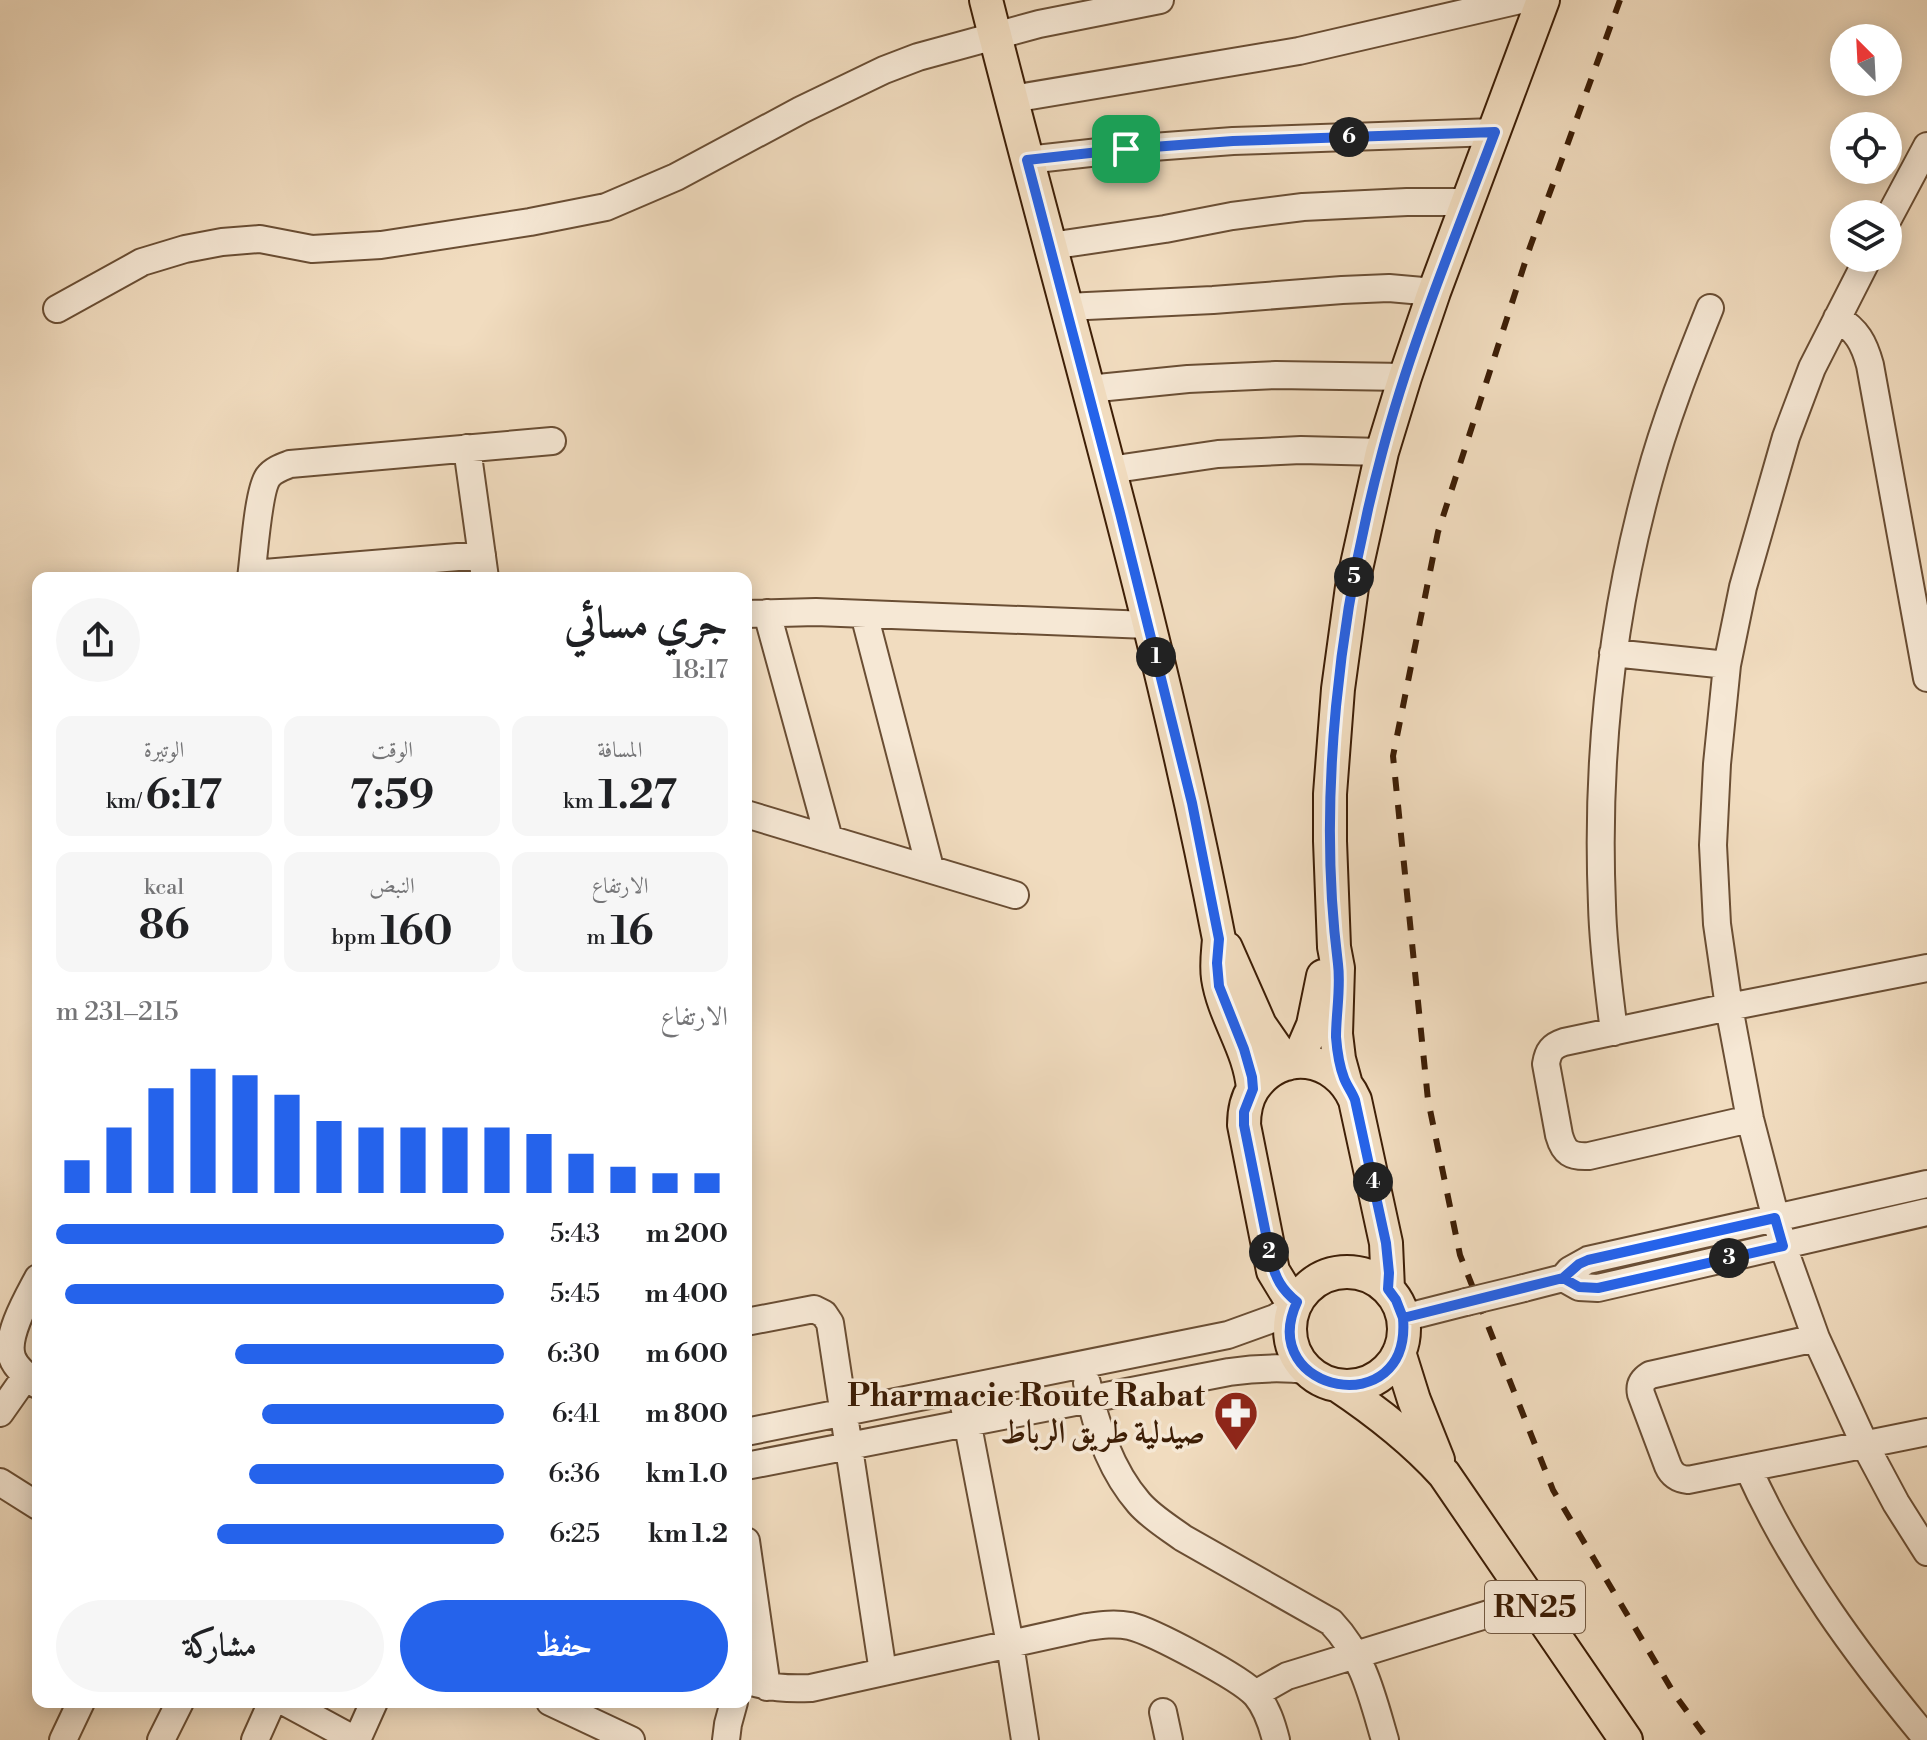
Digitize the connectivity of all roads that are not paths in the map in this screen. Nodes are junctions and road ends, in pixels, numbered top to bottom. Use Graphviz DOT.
graph roads {
  1 [pos="986,0"];
  2 [pos="1160,0"];
  3 [pos="1520,0"];
  4 [pos="1543,0"];
  5 [pos="995,36"];
  6 [pos="1012,99"];
  7 [pos="1495,132"];
  8 [pos="1927,146"];
  9 [pos="1027,160"];
  10 [pos="1898,200"];
  11 [pos="1468,202"];
  12 [pos="1050,246"];
  13 [pos="1861,272"];
  14 [pos="1434,292"];
  15 [pos="1066,307"];
  16 [pos="1710,308"];
  17 [pos="57,309"];
  18 [pos="1837,318"];
  19 [pos="1405,377"];
  20 [pos="1088,389"];
  21 [pos="552,441"];
  22 [pos="467,448"];
  23 [pos="1382,452"];
  24 [pos="1109,470"];
  25 [pos="484,567"];
  26 [pos="252,572"];
  27 [pos="360,572"];
  28 [pos="757,613"];
  29 [pos="864,614"];
  30 [pos="1148,625"];
  31 [pos="1613,653"];
  32 [pos="1727,665"];
  33 [pos="1927,678"];
  34 [pos="752,816"];
  35 [pos="829,839"];
  36 [pos="930,868"];
  37 [pos="1015,895"];
  38 [pos="1219,939"];
  39 [pos="1334,947"];
  40 [pos="1927,968"];
  41 [pos="1729,1007"];
  42 [pos="1614,1032"];
  43 [pos="1292,1063"];
  44 [pos="1345,1081"];
  45 [pos="1253,1089"];
  46 [pos="1750,1119"];
  47 [pos="1927,1184"];
  48 [pos="1927,1212"];
  49 [pos="1775,1218"];
  50 [pos="1783,1246"];
  51 [pos="1563,1278"];
  52 [pos="1388,1289"];
  53 [pos="32,1290"];
  54 [pos="1296,1305"];
  55 [pos="1403,1318"];
  56 [pos="752,1321"];
  57 [pos="1816,1338"];
  58 [pos="1399,1352"];
  59 [pos="1084,1364"];
  60 [pos="1307,1370"];
  61 [pos="32,1380"];
  62 [pos="1337,1385"];
  63 [pos="961,1389"];
  64 [pos="1091,1399"];
  65 [pos="0,1413"];
  66 [pos="844,1413"];
  67 [pos="967,1423"];
  68 [pos="752,1431"];
  69 [pos="1927,1432"];
  70 [pos="1865,1445"];
  71 [pos="848,1446"];
  72 [pos="752,1465"];
  73 [pos="1748,1468"];
  74 [pos="1444,1474"];
  75 [pos="0,1482"];
  76 [pos="32,1502"];
  77 [pos="1927,1552"];
  78 [pos="1531,1601"];
  79 [pos="752,1618"];
  80 [pos="1010,1644"];
  81 [pos="1357,1656"];
  82 [pos="883,1672"];
  83 [pos="757,1683"];
  84 [pos="1255,1694"];
  85 [pos="78,1708"];
  86 [pos="177,1708"];
  87 [pos="269,1708"];
  88 [pos="296,1708"];
  89 [pos="371,1708"];
  90 [pos="563,1708"];
  91 [pos="732,1708"];
  92 [pos="1163,1712"];
  93 [pos="1927,1739"];
  94 [pos="63,1740"];
  95 [pos="161,1740"];
  96 [pos="255,1740"];
  97 [pos="356,1740"];
  98 [pos="631,1740"];
  99 [pos="726,1740"];
  100 [pos="1025,1740"];
  101 [pos="1169,1740"];
  102 [pos="1276,1740"];
  103 [pos="1385,1740"];
  104 [pos="1626,1740"];
  1 -- 5 [label="main road"];
  2 -- 5 [label="street"];
  3 -- 6 [label="street"];
  4 -- 7 [label="main road"];
  5 -- 6 [label="main road"];
  5 -- 17 [label="street"];
  6 -- 9 [label="main road"];
  7 -- 9 [label="street"];
  7 -- 11 [label="main road"];
  8 -- 10 [label="street"];
  9 -- 12 [label="main road"];
  11 -- 12 [label="street"];
  11 -- 14 [label="main road"];
  12 -- 15 [label="main road"];
  13 -- 18 [label="street"];
  14 -- 15 [label="street"];
  14 -- 19 [label="main road"];
  15 -- 20 [label="main road"];
  16 -- 31 [label="street"];
  18 -- 32 [label="street"];
  18 -- 33 [label="street"];
  19 -- 20 [label="street"];
  19 -- 23 [label="main road"];
  20 -- 24 [label="main road"];
  21 -- 22 [label="street"];
  22 -- 25 [label="street"];
  22 -- 26 [label="street"];
  23 -- 24 [label="street"];
  23 -- 39 [label="main road"];
  24 -- 30 [label="main road"];
  25 -- 27 [label="street"];
  28 -- 29 [label="street"];
  28 -- 35 [label="street"];
  29 -- 30 [label="street"];
  29 -- 36 [label="street"];
  30 -- 38 [label="main road"];
  31 -- 32 [label="street"];
  31 -- 42 [label="street"];
  32 -- 41 [label="street"];
  34 -- 35 [label="street"];
  35 -- 36 [label="street"];
  36 -- 37 [label="street"];
  38 -- 43 [label="main road"];
  38 -- 45 [label="main road"];
  39 -- 43 [label="main road"];
  39 -- 44 [label="main road"];
  40 -- 41 [label="street"];
  41 -- 42 [label="street"];
  41 -- 46 [label="street"];
  42 -- 46 [label="street"];
  43 -- 44 [label="main road"];
  43 -- 45 [label="main road"];
  44 -- 52 [label="main road"];
  45 -- 54 [label="main road"];
  46 -- 49 [label="street"];
  47 -- 49 [label="street"];
  48 -- 50 [label="street"];
  49 -- 50 [label="street"];
  49 -- 51 [label="street"];
  50 -- 51 [label="street"];
  50 -- 57 [label="street"];
  51 -- 55 [label="street, bridge"];
  52 -- 54 [label="main road"];
  52 -- 55 [label="main road"];
  53 -- 61 [label="street"];
  54 -- 59 [label="street"];
  54 -- 60 [label="main road"];
  55 -- 58 [label="main road, RN25"];
  56 -- 66 [label="street"];
  57 -- 70 [label="street"];
  57 -- 73 [label="street"];
  58 -- 62 [label="main road"];
  58 -- 74 [label="main road, RN25"];
  59 -- 63 [label="street"];
  59 -- 64 [label="street"];
  60 -- 62 [label="main road, RN25"];
  60 -- 64 [label="street"];
  61 -- 65 [label="street"];
  62 -- 74 [label="main road, RN25"];
  63 -- 66 [label="street"];
  63 -- 67 [label="street"];
  64 -- 67 [label="street"];
  64 -- 81 [label="street"];
  66 -- 68 [label="street"];
  66 -- 71 [label="street"];
  67 -- 71 [label="street"];
  67 -- 80 [label="street"];
  69 -- 70 [label="street"];
  70 -- 73 [label="street"];
  70 -- 77 [label="street"];
  71 -- 72 [label="street"];
  71 -- 82 [label="street"];
  73 -- 93 [label="street"];
  74 -- 78 [label="main road, RN25"];
  75 -- 76 [label="street"];
  78 -- 81 [label="street"];
  78 -- 104 [label="main road, RN25"];
  79 -- 83 [label="street"];
  80 -- 82 [label="street"];
  80 -- 84 [label="street"];
  80 -- 100 [label="street"];
  81 -- 84 [label="street"];
  81 -- 103 [label="street"];
  82 -- 83 [label="street"];
  84 -- 102 [label="street"];
  85 -- 94 [label="street"];
  86 -- 95 [label="street"];
  87 -- 96 [label="street"];
  88 -- 97 [label="street"];
  89 -- 97 [label="street"];
  90 -- 98 [label="street"];
  91 -- 99 [label="street"];
  92 -- 101 [label="street"];
}
